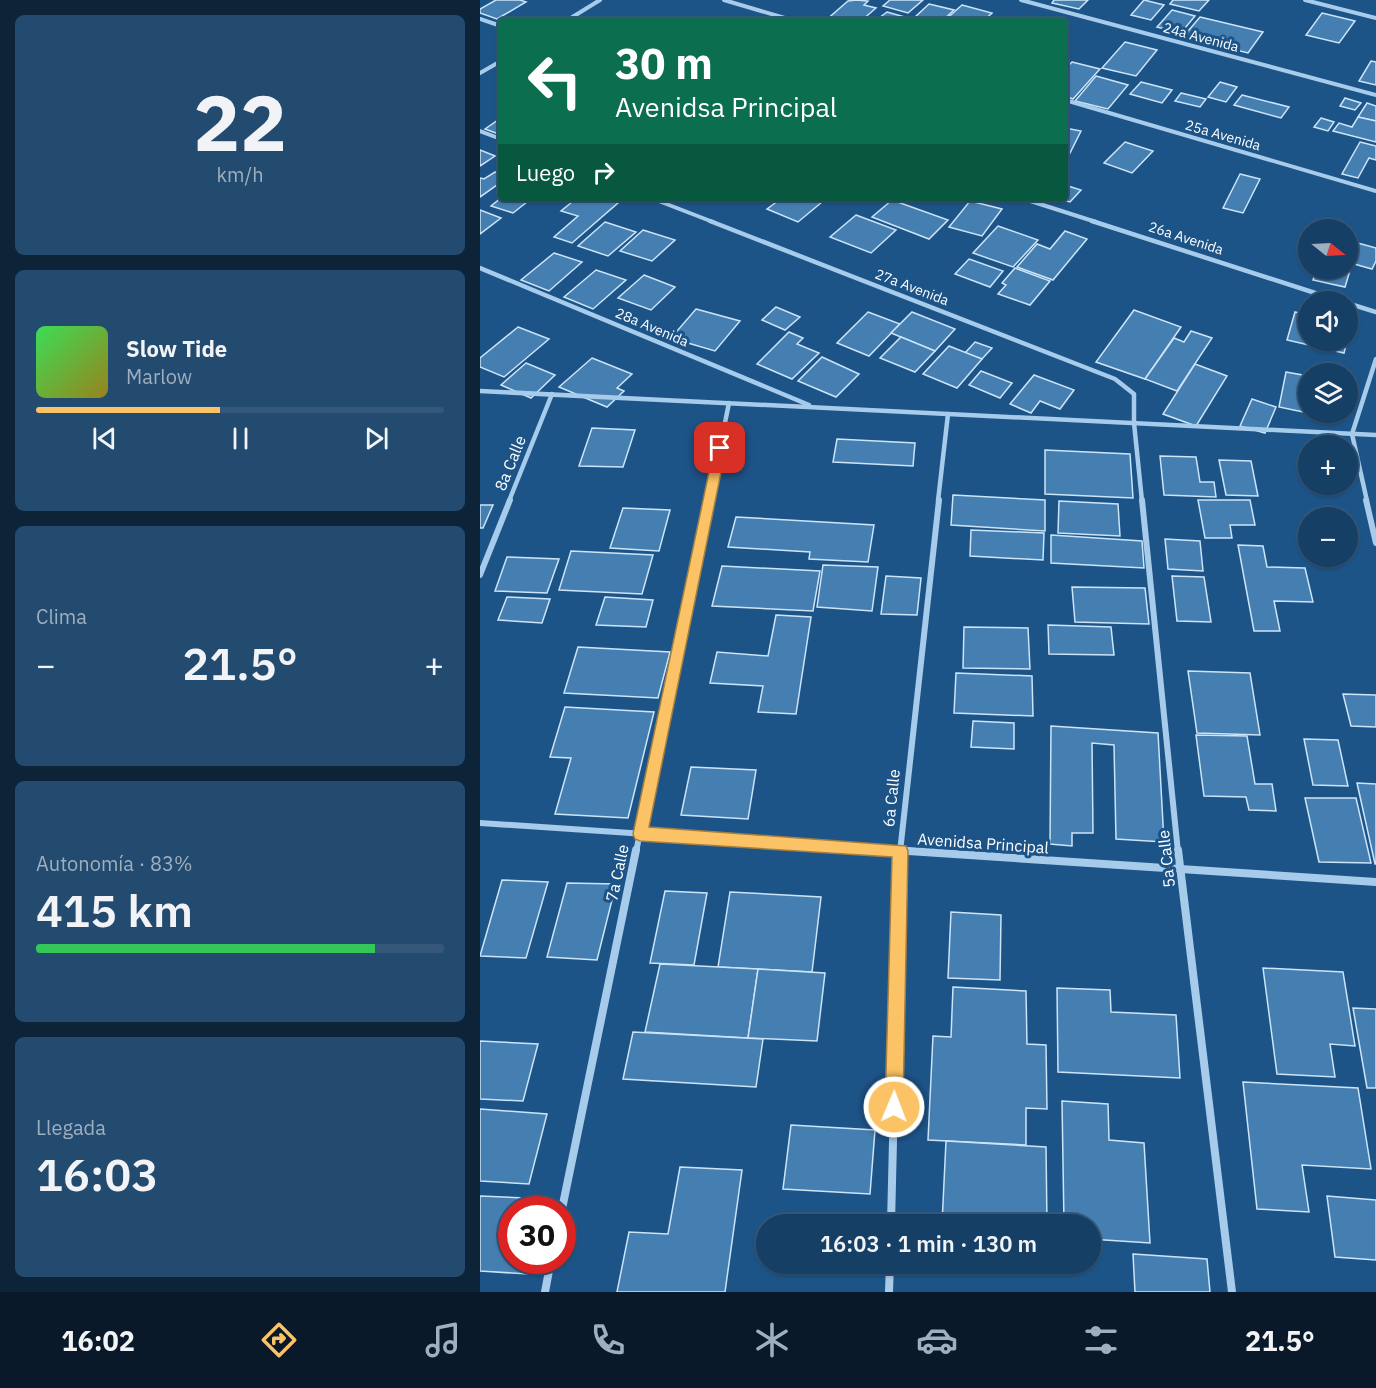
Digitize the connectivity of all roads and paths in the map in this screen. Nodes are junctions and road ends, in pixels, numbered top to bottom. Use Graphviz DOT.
graph roads {
  1 [pos="600,0"];
  2 [pos="724,0"];
  3 [pos="1021,0"];
  4 [pos="1305,0"];
  5 [pos="571,18"];
  6 [pos="785,18"];
  7 [pos="1376,18"];
  8 [pos="480,19"];
  9 [pos="498,25"];
  10 [pos="498,63"];
  11 [pos="480,74"];
  12 [pos="1376,94"];
  13 [pos="1068,101"];
  14 [pos="480,131"];
  15 [pos="498,138"];
  16 [pos="1376,191"];
  17 [pos="659,201"];
  18 [pos="1030,201"];
  19 [pos="480,268"];
  20 [pos="1311,291"];
  21 [pos="1358,306"];
  22 [pos="1376,312"];
  23 [pos="1376,359"];
  24 [pos="480,391"];
  25 [pos="552,394"];
  26 [pos="729,403"];
  27 [pos="815,407"];
  28 [pos="948,414"];
  29 [pos="1134,423"];
  30 [pos="1352,434"];
  31 [pos="1376,435"];
  32 [pos="1376,543"];
  33 [pos="480,575"];
  34 [pos="480,823"];
  35 [pos="640,834"];
  36 [pos="900,851"];
  37 [pos="1180,869"];
  38 [pos="1376,882"];
  39 [pos="565,1196"];
  40 [pos="891,1214"];
  41 [pos="548,1274"];
  42 [pos="890,1274"];
  43 [pos="545,1292"];
  44 [pos="889,1292"];
  45 [pos="1232,1292"];
  1 -- 5 [label="street"];
  2 -- 6 [label="street"];
  3 -- 12 [label="street, 24a Avenida"];
  4 -- 7 [label="street"];
  8 -- 9 [label="street"];
  10 -- 11 [label="street"];
  13 -- 16 [label="street, 25a Avenida"];
  14 -- 15 [label="street"];
  17 -- 29 [label="street, 27a Avenida"];
  18 -- 20 [label="street, 26a Avenida"];
  19 -- 27 [label="street, 28a Avenida"];
  21 -- 22 [label="street, 26a Avenida"];
  23 -- 30 [label="street"];
  24 -- 25 [label="street"];
  25 -- 26 [label="street"];
  25 -- 33 [label="street, 8a Calle"];
  26 -- 27 [label="street"];
  26 -- 35 [label="street, 7a Calle"];
  27 -- 28 [label="street"];
  28 -- 29 [label="street"];
  28 -- 36 [label="street, 6a Calle"];
  29 -- 30 [label="street"];
  29 -- 37 [label="street, 5a Calle"];
  30 -- 31 [label="street"];
  30 -- 32 [label="street"];
  34 -- 35 [label="street, Avenidsa Principal"];
  35 -- 36 [label="street, Avenidsa Principal"];
  35 -- 39 [label="street, 7a Calle"];
  36 -- 37 [label="street, Avenidsa Principal"];
  36 -- 40 [label="street, 6a Calle"];
  37 -- 38 [label="street, Avenidsa Principal"];
  37 -- 45 [label="street, 5a Calle"];
  41 -- 43 [label="street"];
  42 -- 44 [label="street"];
}
